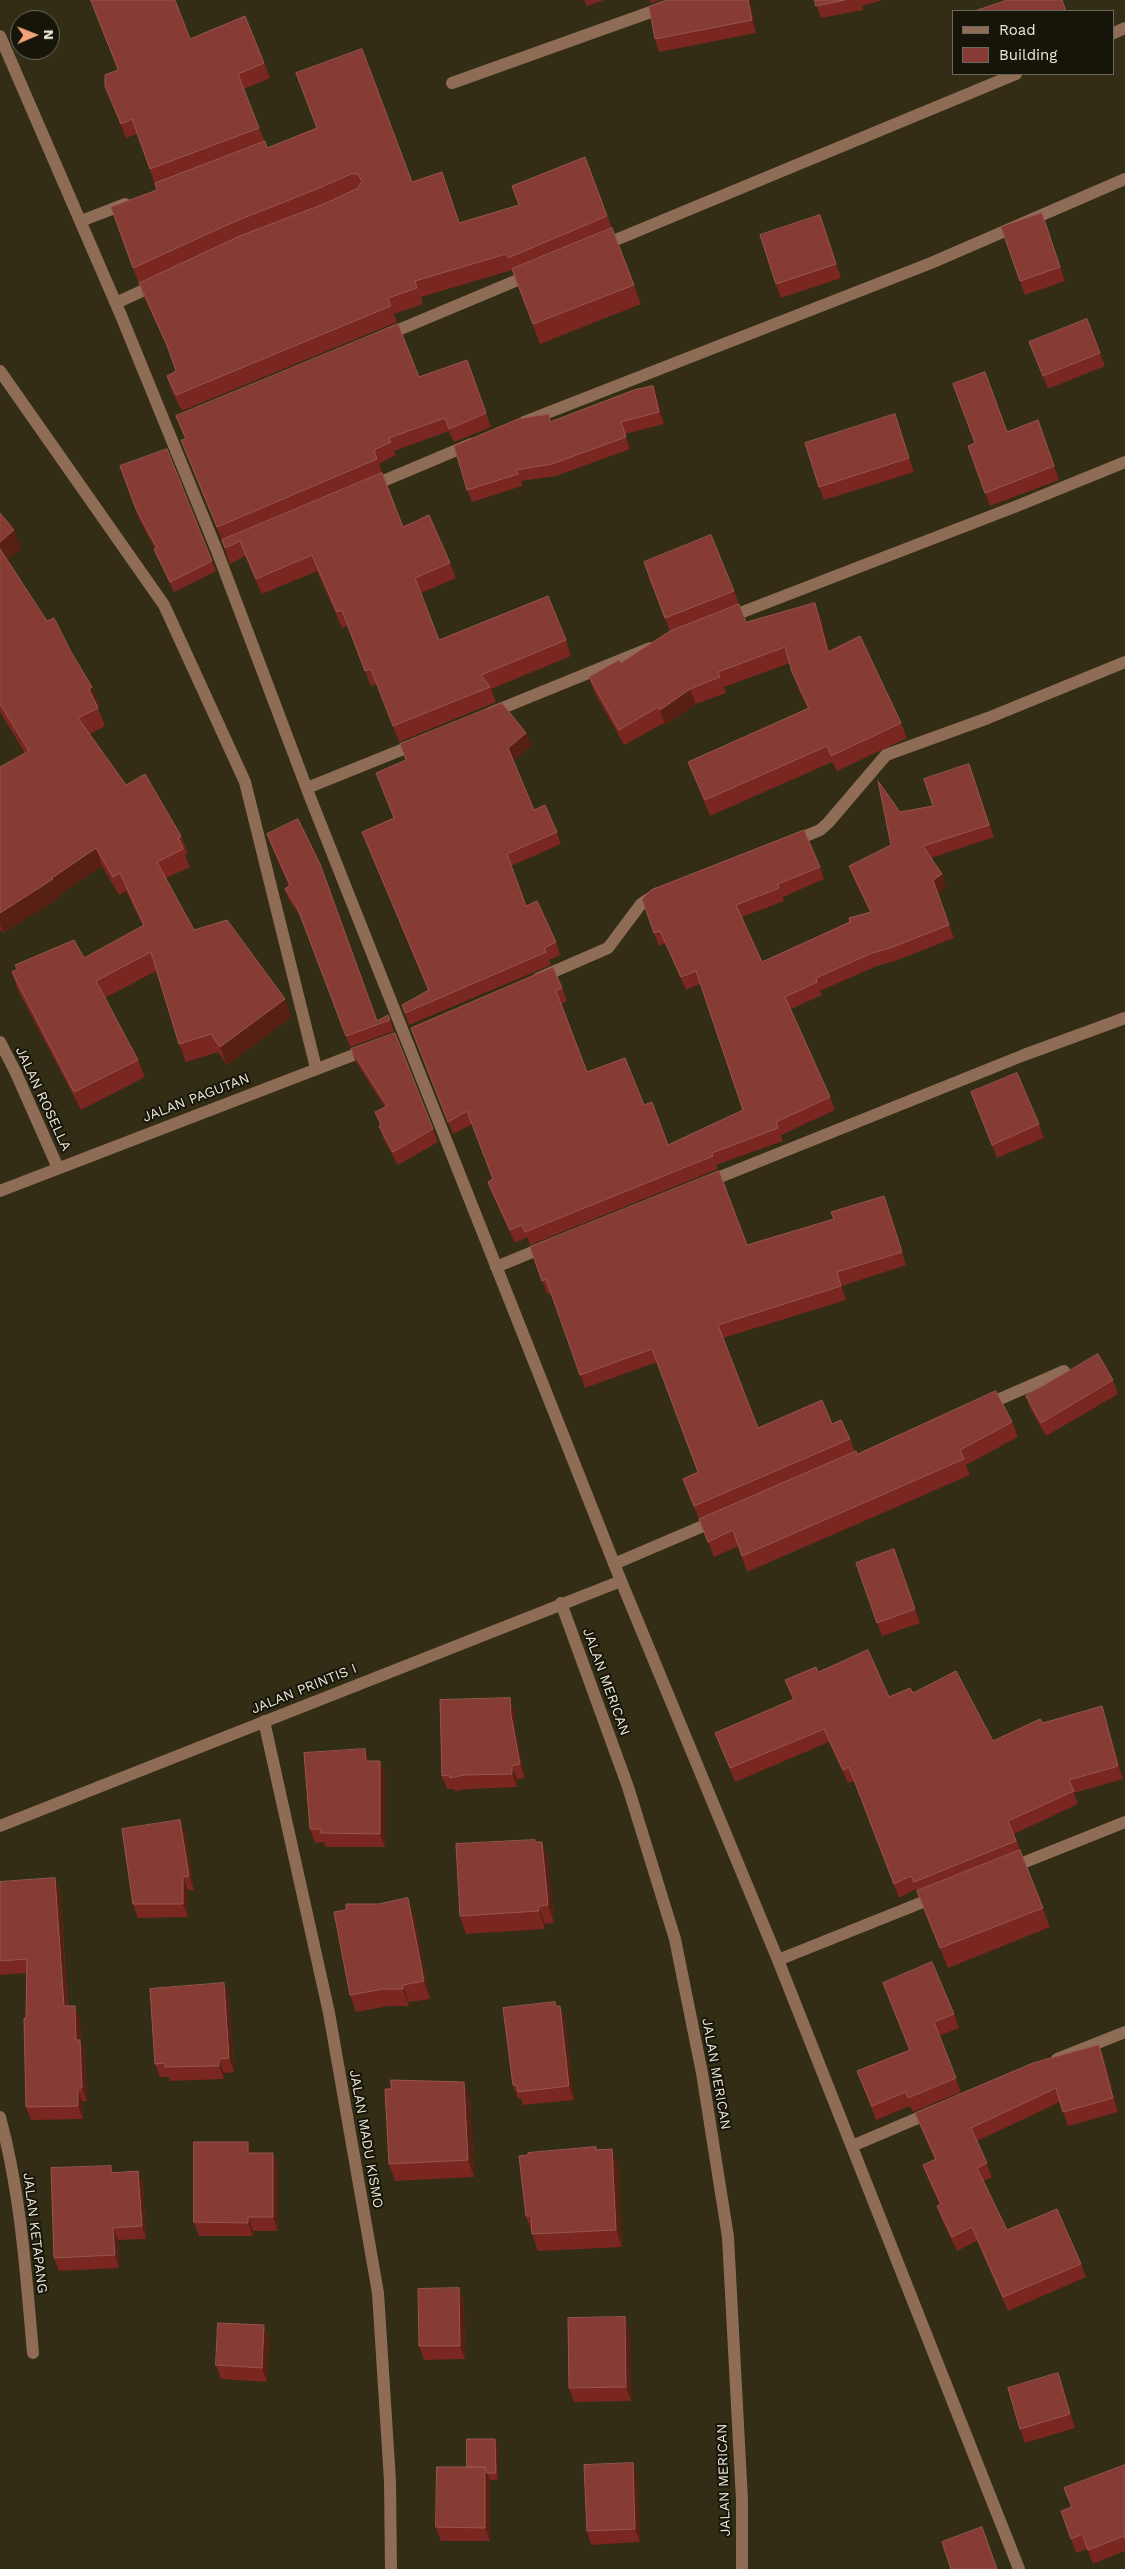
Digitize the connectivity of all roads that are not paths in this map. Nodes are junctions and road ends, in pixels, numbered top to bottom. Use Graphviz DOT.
graph roads {
  1 [pos="684,0"];
  2 [pos="0,36"];
  3 [pos="1014,75"];
  4 [pos="452,83"];
  5 [pos="1125,179"];
  6 [pos="137,200"];
  7 [pos="81,221"];
  8 [pos="586,252"];
  9 [pos="540,271"];
  10 [pos="168,279"];
  11 [pos="116,303"];
  12 [pos="375,339"];
  13 [pos="0,371"];
  14 [pos="509,428"];
  15 [pos="482,440"];
  16 [pos="1125,462"];
  17 [pos="354,493"];
  18 [pos="711,624"];
  19 [pos="666,642"];
  20 [pos="1125,662"];
  21 [pos="476,719"];
  22 [pos="432,737"];
  23 [pos="307,788"];
  24 [pos="776,847"];
  25 [pos="668,889"];
  26 [pos="531,982"];
  27 [pos="1125,1018"];
  28 [pos="0,1042"];
  29 [pos="378,1046"];
  30 [pos="316,1068"];
  31 [pos="58,1168"];
  32 [pos="690,1189"];
  33 [pos="0,1191"];
  34 [pos="561,1241"];
  35 [pos="496,1267"];
  36 [pos="1064,1372"];
  37 [pos="974,1410"];
  38 [pos="731,1514"];
  39 [pos="614,1564"];
  40 [pos="621,1581"];
  41 [pos="561,1603"];
  42 [pos="264,1721"];
  43 [pos="1125,1822"];
  44 [pos="0,1826"];
  45 [pos="999,1872"];
  46 [pos="953,1890"];
  47 [pos="778,1960"];
  48 [pos="1125,2032"];
  49 [pos="1044,2065"];
  50 [pos="943,2107"];
  51 [pos="0,2117"];
  52 [pos="852,2146"];
  53 [pos="33,2353"];
  54 [pos="392,2569"];
  55 [pos="742,2569"];
  56 [pos="1019,2569"];
  1 -- 4 [label="street"];
  2 -- 7 [label="street"];
  3 -- 8 [label="street"];
  5 -- 14 [label="street"];
  6 -- 7 [label="street"];
  7 -- 11 [label="street"];
  9 -- 12 [label="street"];
  10 -- 11 [label="street"];
  11 -- 23 [label="street"];
  13 -- 30 [label="street"];
  15 -- 17 [label="street"];
  16 -- 18 [label="street"];
  19 -- 21 [label="street"];
  20 -- 24 [label="street"];
  22 -- 23 [label="street"];
  23 -- 35 [label="street"];
  25 -- 26 [label="street"];
  27 -- 32 [label="street"];
  28 -- 31 [label="street, JALAN ROSELLA"];
  29 -- 30 [label="street, JALAN PAGUTAN"];
  30 -- 31 [label="street, JALAN PAGUTAN"];
  31 -- 33 [label="street, JALAN PAGUTAN"];
  34 -- 35 [label="street"];
  35 -- 39 [label="street"];
  36 -- 37 [label="street"];
  38 -- 39 [label="street"];
  39 -- 40 [label="street"];
  40 -- 41 [label="street, JALAN PRINTIS I"];
  40 -- 47 [label="street"];
  41 -- 42 [label="street, JALAN PRINTIS I"];
  41 -- 55 [label="street, JALAN MERICAN"];
  42 -- 44 [label="street, JALAN PRINTIS I"];
  42 -- 54 [label="street, JALAN MADU KISMO"];
  43 -- 45 [label="street"];
  46 -- 47 [label="street"];
  47 -- 52 [label="street"];
  48 -- 49 [label="street"];
  50 -- 52 [label="street"];
  51 -- 53 [label="street, JALAN KETAPANG"];
  52 -- 56 [label="street"];
}
